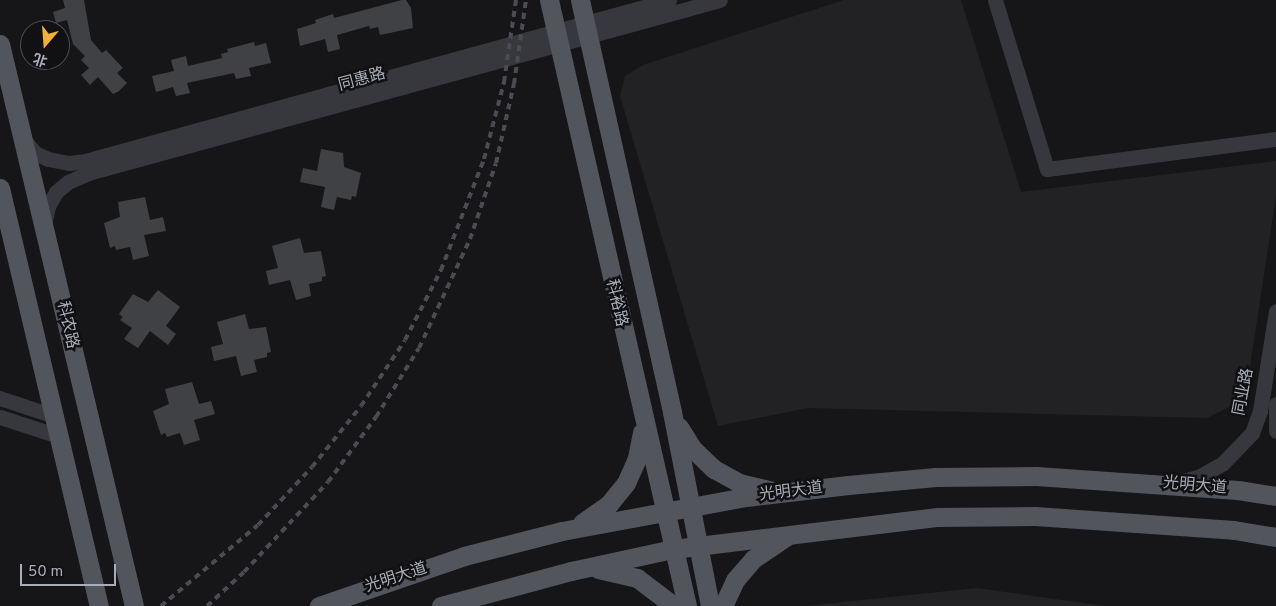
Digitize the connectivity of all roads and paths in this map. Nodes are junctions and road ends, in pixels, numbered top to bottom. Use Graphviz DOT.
graph roads {
  1 [pos="549,0"];
  2 [pos="580,0"];
  3 [pos="669,0"];
  4 [pos="720,0"];
  5 [pos="995,0"];
  6 [pos="587,30"];
  7 [pos="557,38"];
  8 [pos="0,44"];
  9 [pos="22,138"];
  10 [pos="1276,139"];
  11 [pos="0,188"];
  12 [pos="5,223"];
  13 [pos="44,228"];
  14 [pos="1276,311"];
  15 [pos="0,398"];
  16 [pos="1276,404"];
  17 [pos="672,412"];
  18 [pos="54,416"];
  19 [pos="0,417"];
  20 [pos="642,418"];
  21 [pos="1276,431"];
  22 [pos="59,436"];
  23 [pos="1164,484"];
  24 [pos="796,491"];
  25 [pos="1276,496"];
  26 [pos="691,507"];
  27 [pos="664,512"];
  28 [pos="562,531"];
  29 [pos="803,531"];
  30 [pos="1276,537"];
  31 [pos="698,545"];
  32 [pos="673,549"];
  33 [pos="571,571"];
  34 [pos="100,606"];
  35 [pos="134,606"];
  36 [pos="319,606"];
  37 [pos="441,606"];
  38 [pos="674,606"];
  39 [pos="687,606"];
  40 [pos="710,606"];
  41 [pos="723,606"];
  1 -- 7 [label="main road, 科裕路"];
  2 -- 6 [label="main road, 科裕路"];
  3 -- 6 [label="street, 同惠路"];
  4 -- 6 [label="street, 同惠路"];
  5 -- 10 [label="street"];
  6 -- 7 [label="street, 同惠路"];
  6 -- 17 [label="main road, 科裕路"];
  7 -- 9 [label="street, 同惠路"];
  7 -- 13 [label="street, 同惠路"];
  7 -- 20 [label="main road, 科裕路"];
  8 -- 9 [label="main road, 科农路"];
  9 -- 13 [label="main road, 科农路"];
  11 -- 12 [label="main road, 科农路"];
  12 -- 18 [label="main road, 科农路"];
  13 -- 35 [label="main road, 科农路"];
  14 -- 23 [label="street, 同业路"];
  15 -- 18 [label="street"];
  16 -- 21 [label="street, 同业路"];
  17 -- 24 [label="main road"];
  17 -- 26 [label="main road, 科裕路"];
  18 -- 22 [label="main road, 科农路"];
  19 -- 22 [label="street"];
  20 -- 27 [label="main road, 科裕路"];
  20 -- 28 [label="main road"];
  22 -- 34 [label="main road, 科农路"];
  23 -- 24 [label="main road, 光明大道"];
  23 -- 25 [label="main road, 光明大道"];
  24 -- 26 [label="main road, 光明大道"];
  26 -- 27 [label="main road, 光明大道"];
  26 -- 31 [label="main road, 科裕路"];
  27 -- 28 [label="main road, 光明大道"];
  27 -- 32 [label="main road, 科裕路"];
  28 -- 36 [label="main road, 光明大道"];
  29 -- 30 [label="main road"];
  29 -- 31 [label="main road"];
  29 -- 41 [label="main road"];
  31 -- 32 [label="main road"];
  31 -- 40 [label="main road, 科裕路"];
  32 -- 33 [label="main road"];
  32 -- 39 [label="main road, 科裕路"];
  33 -- 37 [label="main road"];
  33 -- 38 [label="main road"];
}
